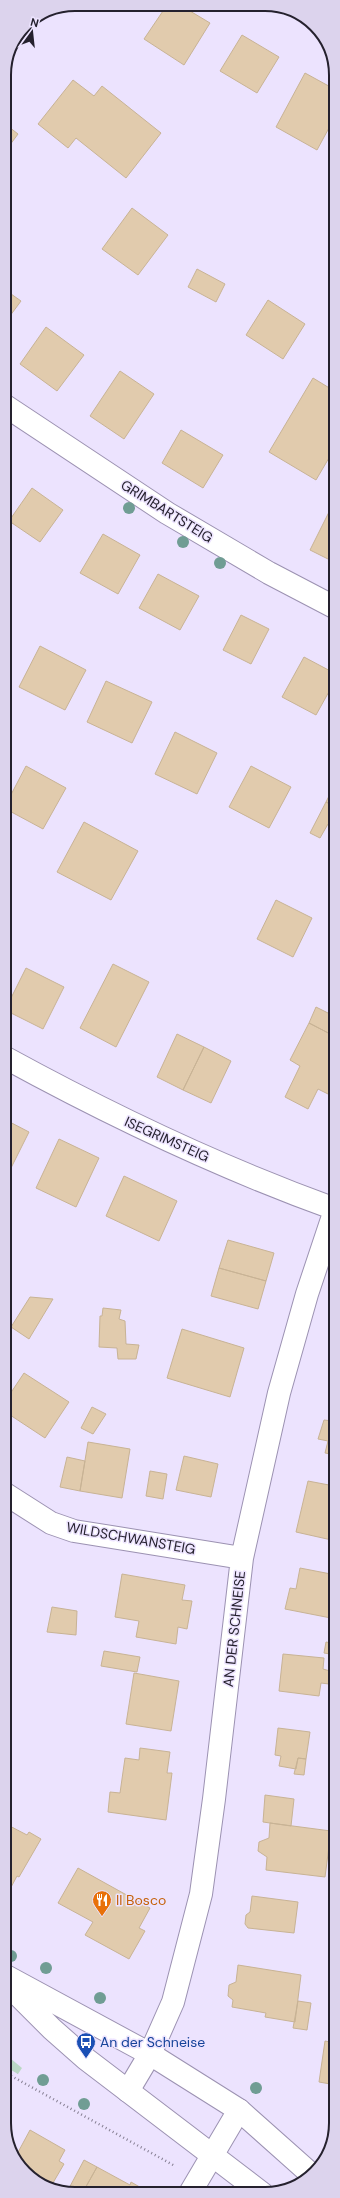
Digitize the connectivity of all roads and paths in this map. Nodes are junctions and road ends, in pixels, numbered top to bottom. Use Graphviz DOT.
graph roads {
  1 [pos="11,410"];
  2 [pos="329,604"];
  3 [pos="11,1061"];
  4 [pos="329,1206"];
  5 [pos="329,1229"];
  6 [pos="11,1497"];
  7 [pos="242,1558"];
  8 [pos="11,1979"];
  9 [pos="11,1989"];
  10 [pos="150,2054"];
  11 [pos="11,2076"];
  12 [pos="128,2091"];
  13 [pos="239,2110"];
  14 [pos="213,2155"];
  15 [pos="307,2171"];
  16 [pos="194,2186"];
  17 [pos="254,2187"];
  1 -- 2 [label="street, GRIMBARTSTEIG"];
  3 -- 4 [label="street, ISEGRIMSTEIG"];
  5 -- 7 [label="street, AN DER SCHNEISE"];
  6 -- 7 [label="street, WILDSCHWANSTEIG"];
  7 -- 10 [label="street, AN DER SCHNEISE"];
  8 -- 10 [label="street"];
  9 -- 12 [label="street"];
  10 -- 12 [label="street, AN DER SCHNEISE"];
  10 -- 13 [label="street"];
  11 -- 16 [label="path"];
  12 -- 14 [label="street"];
  13 -- 14 [label="street"];
  13 -- 15 [label="street"];
  14 -- 16 [label="street"];
  14 -- 17 [label="street"];
}
